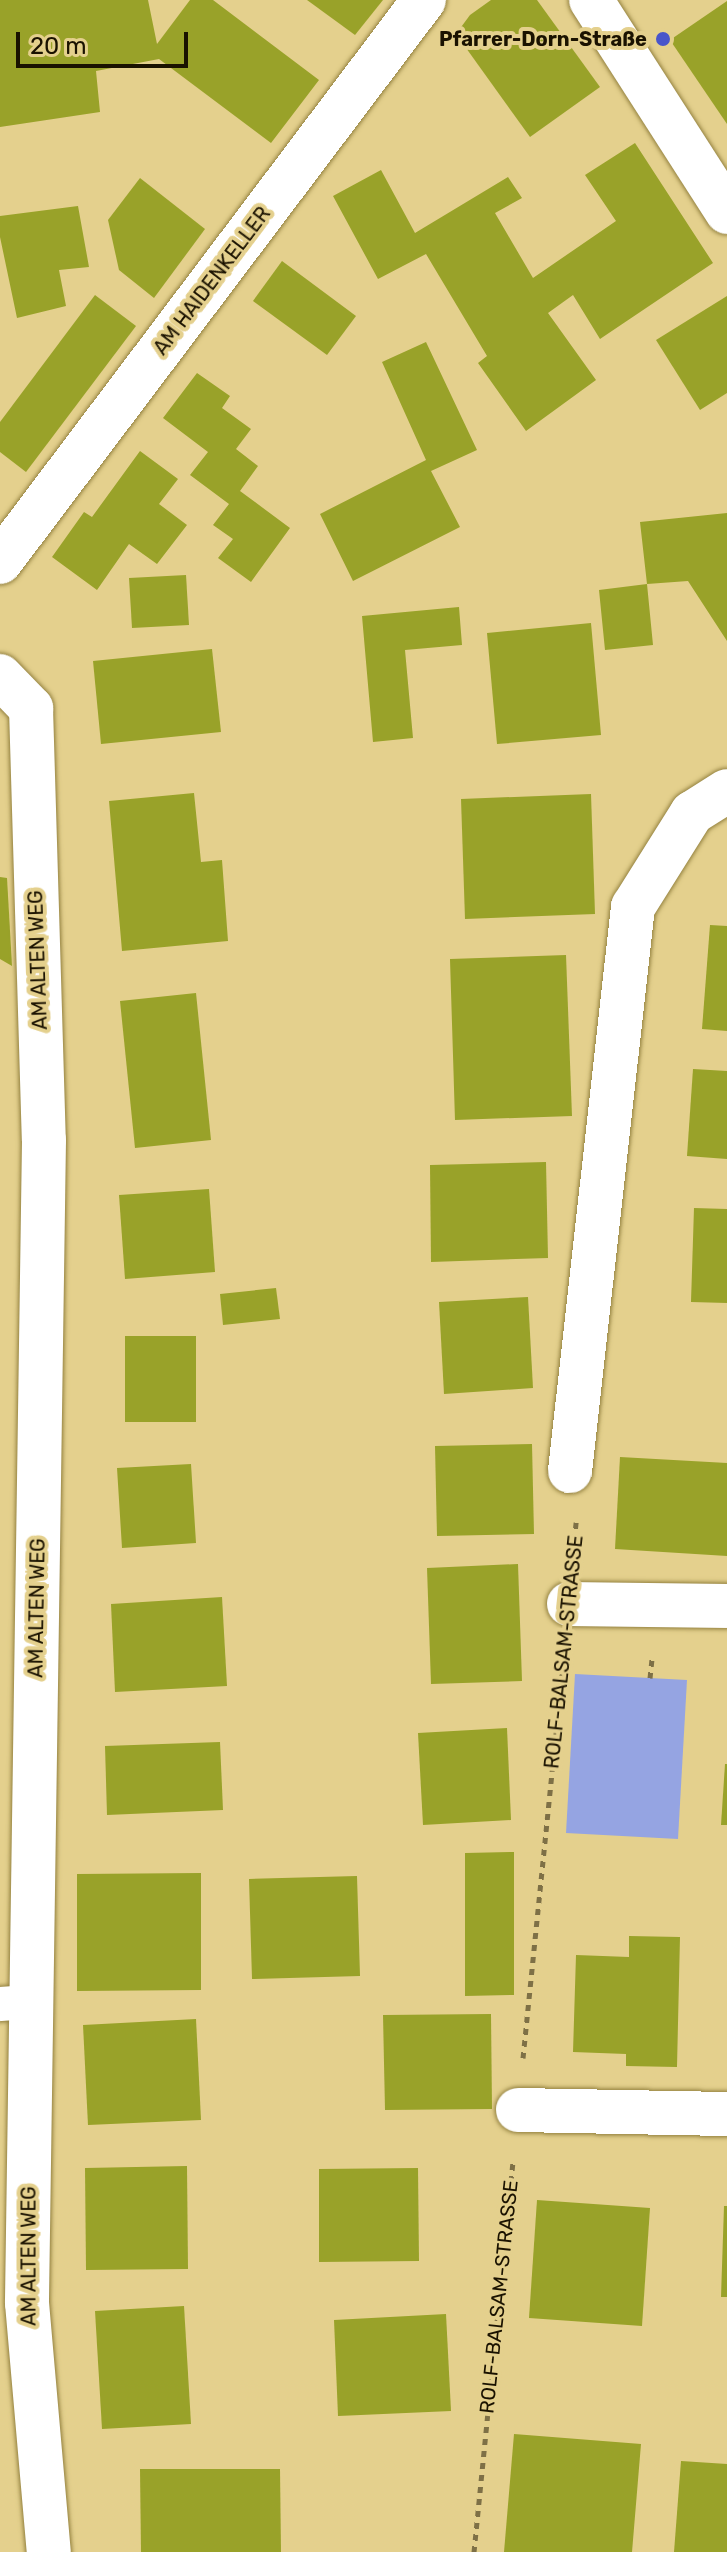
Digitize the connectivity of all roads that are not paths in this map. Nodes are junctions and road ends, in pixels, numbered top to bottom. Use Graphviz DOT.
graph roads {
  1 [pos="424,0"];
  2 [pos="591,0"];
  3 [pos="727,212"];
  4 [pos="0,562"];
  5 [pos="0,676"];
  6 [pos="727,791"];
  7 [pos="570,1471"];
  8 [pos="569,1604"];
  9 [pos="727,1606"];
  10 [pos="16,2003"];
  11 [pos="518,2110"];
  12 [pos="727,2114"];
  13 [pos="49,2552"];
  1 -- 4 [label="street, AM HAIDENKELLER"];
  2 -- 3 [label="street"];
  5 -- 10 [label="street, AM ALTEN WEG"];
  6 -- 7 [label="street"];
  8 -- 9 [label="street"];
  10 -- 13 [label="street, AM ALTEN WEG"];
  11 -- 12 [label="street"];
}
